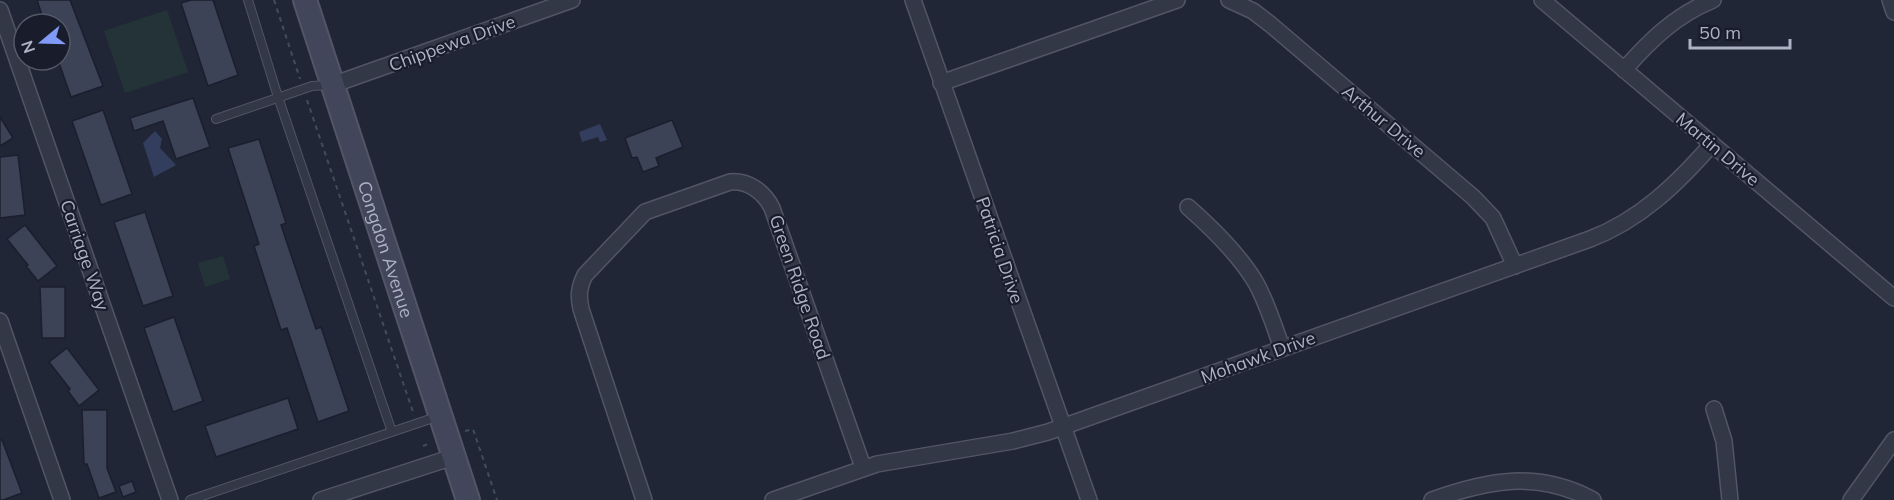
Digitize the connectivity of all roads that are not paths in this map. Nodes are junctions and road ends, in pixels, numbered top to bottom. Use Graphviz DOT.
graph roads {
  1 [pos="248,0"];
  2 [pos="305,0"];
  3 [pos="572,0"];
  4 [pos="912,0"];
  5 [pos="1177,0"];
  6 [pos="1229,0"];
  7 [pos="1542,0"];
  8 [pos="1713,0"];
  9 [pos="1890,0"];
  10 [pos="0,10"];
  11 [pos="1894,12"];
  12 [pos="1624,70"];
  13 [pos="941,83"];
  14 [pos="332,85"];
  15 [pos="278,97"];
  16 [pos="216,118"];
  17 [pos="1712,144"];
  18 [pos="1188,207"];
  19 [pos="1515,266"];
  20 [pos="1894,298"];
  21 [pos="0,321"];
  22 [pos="1282,348"];
  23 [pos="1714,410"];
  24 [pos="440,416"];
  25 [pos="1063,427"];
  26 [pos="392,432"];
  27 [pos="1894,440"];
  28 [pos="453,457"];
  29 [pos="863,467"];
  30 [pos="62,500"];
  31 [pos="170,500"];
  32 [pos="190,500"];
  33 [pos="321,500"];
  34 [pos="468,500"];
  35 [pos="644,500"];
  36 [pos="773,500"];
  37 [pos="1089,500"];
  38 [pos="1432,500"];
  39 [pos="1593,500"];
  40 [pos="1730,500"];
  41 [pos="1851,500"];
  1 -- 15 [label="lane"];
  2 -- 14 [label="street, Congdon Avenue"];
  3 -- 14 [label="street, Chippewa Drive"];
  4 -- 13 [label="street, Patricia Drive"];
  5 -- 13 [label="street"];
  6 -- 19 [label="street, Arthur Drive"];
  7 -- 12 [label="street, Martin Drive"];
  8 -- 12 [label="street"];
  9 -- 11 [label="street"];
  10 -- 31 [label="street, Carriage Way"];
  12 -- 17 [label="street, Martin Drive"];
  13 -- 25 [label="street, Patricia Drive"];
  14 -- 15 [label="lane"];
  14 -- 24 [label="street, Congdon Avenue"];
  15 -- 16 [label="lane"];
  15 -- 26 [label="lane"];
  17 -- 19 [label="street, Mohawk Drive"];
  17 -- 20 [label="street, Martin Drive"];
  18 -- 22 [label="street"];
  19 -- 22 [label="street, Mohawk Drive"];
  21 -- 30 [label="street"];
  22 -- 25 [label="street, Mohawk Drive"];
  23 -- 40 [label="street"];
  24 -- 26 [label="lane"];
  24 -- 28 [label="street, Congdon Avenue"];
  25 -- 29 [label="street, Mohawk Drive"];
  25 -- 37 [label="street, Patricia Drive"];
  26 -- 32 [label="lane"];
  27 -- 41 [label="street"];
  28 -- 33 [label="street"];
  28 -- 34 [label="street, Congdon Avenue"];
  29 -- 35 [label="street, Green Ridge Road"];
  29 -- 36 [label="street, Mohawk Drive"];
  38 -- 39 [label="street"];
}
